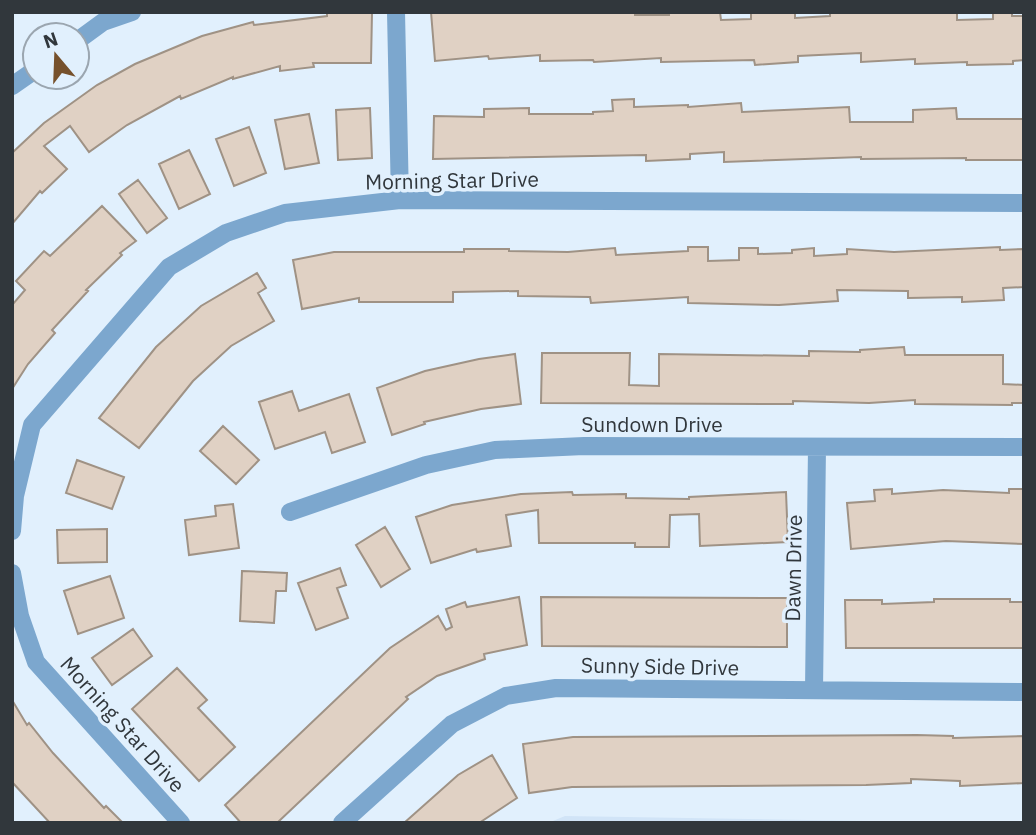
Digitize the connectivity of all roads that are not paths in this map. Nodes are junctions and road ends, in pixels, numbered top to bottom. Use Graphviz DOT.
graph roads {
  1 [pos="132,12"];
  2 [pos="396,12"];
  3 [pos="91,31"];
  4 [pos="400,200"];
  5 [pos="1024,203"];
  6 [pos="817,447"];
  7 [pos="1024,447"];
  8 [pos="289,512"];
  9 [pos="12,531"];
  10 [pos="12,573"];
  11 [pos="814,690"];
  12 [pos="1024,692"];
  13 [pos="181,823"];
  14 [pos="342,823"];
  1 -- 3 [label="street"];
  2 -- 4 [label="street"];
  4 -- 5 [label="street, Morning Star Drive"];
  4 -- 9 [label="street, Morning Star Drive"];
  6 -- 7 [label="street, Sundown Drive"];
  6 -- 8 [label="street, Sundown Drive"];
  6 -- 11 [label="street, Dawn Drive"];
  10 -- 13 [label="street, Morning Star Drive"];
  11 -- 12 [label="street, Sunny Side Drive"];
  11 -- 14 [label="street, Sunny Side Drive"];
}
